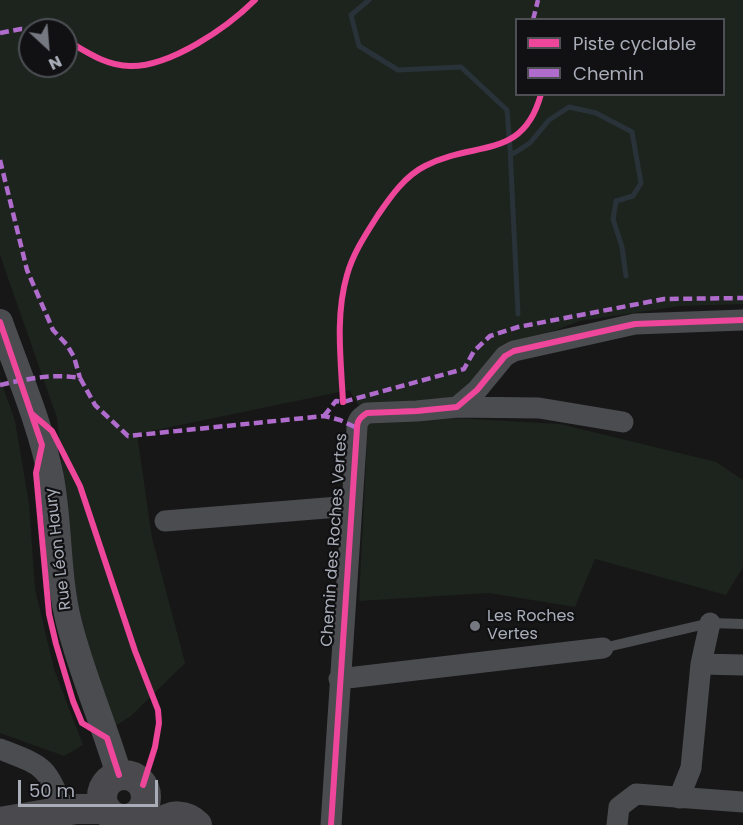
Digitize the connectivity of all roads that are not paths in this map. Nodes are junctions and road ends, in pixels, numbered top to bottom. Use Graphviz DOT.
graph roads {
  1 [pos="743,320"];
  2 [pos="0,322"];
  3 [pos="457,407"];
  4 [pos="623,422"];
  5 [pos="351,506"];
  6 [pos="165,521"];
  7 [pos="710,623"];
  8 [pos="743,624"];
  9 [pos="603,648"];
  10 [pos="701,664"];
  11 [pos="743,665"];
  12 [pos="339,680"];
  13 [pos="0,749"];
  14 [pos="119,775"];
  15 [pos="146,794"];
  16 [pos="679,798"];
  17 [pos="743,802"];
  18 [pos="64,810"];
  19 [pos="122,818"];
  20 [pos="0,822"];
  21 [pos="176,822"];
  22 [pos="331,825"];
  23 [pos="617,825"];
  1 -- 3 [label="street"];
  2 -- 14 [label="street, Rue Léon Haury"];
  3 -- 4 [label="street, Chemin des Roches Vertes"];
  3 -- 5 [label="street, Chemin des Roches Vertes"];
  5 -- 6 [label="street"];
  5 -- 12 [label="street, Chemin des Roches Vertes"];
  7 -- 8 [label="lane"];
  7 -- 9 [label="lane"];
  7 -- 10 [label="street"];
  9 -- 12 [label="street"];
  10 -- 11 [label="street"];
  10 -- 16 [label="street"];
  12 -- 22 [label="street, Chemin des Roches Vertes"];
  13 -- 18 [label="street"];
  14 -- 15 [label="main road"];
  14 -- 19 [label="main road"];
  15 -- 19 [label="main road"];
  15 -- 21 [label="main road"];
  16 -- 17 [label="street"];
  16 -- 23 [label="street"];
  18 -- 19 [label="main road"];
  18 -- 20 [label="main road"];
}
